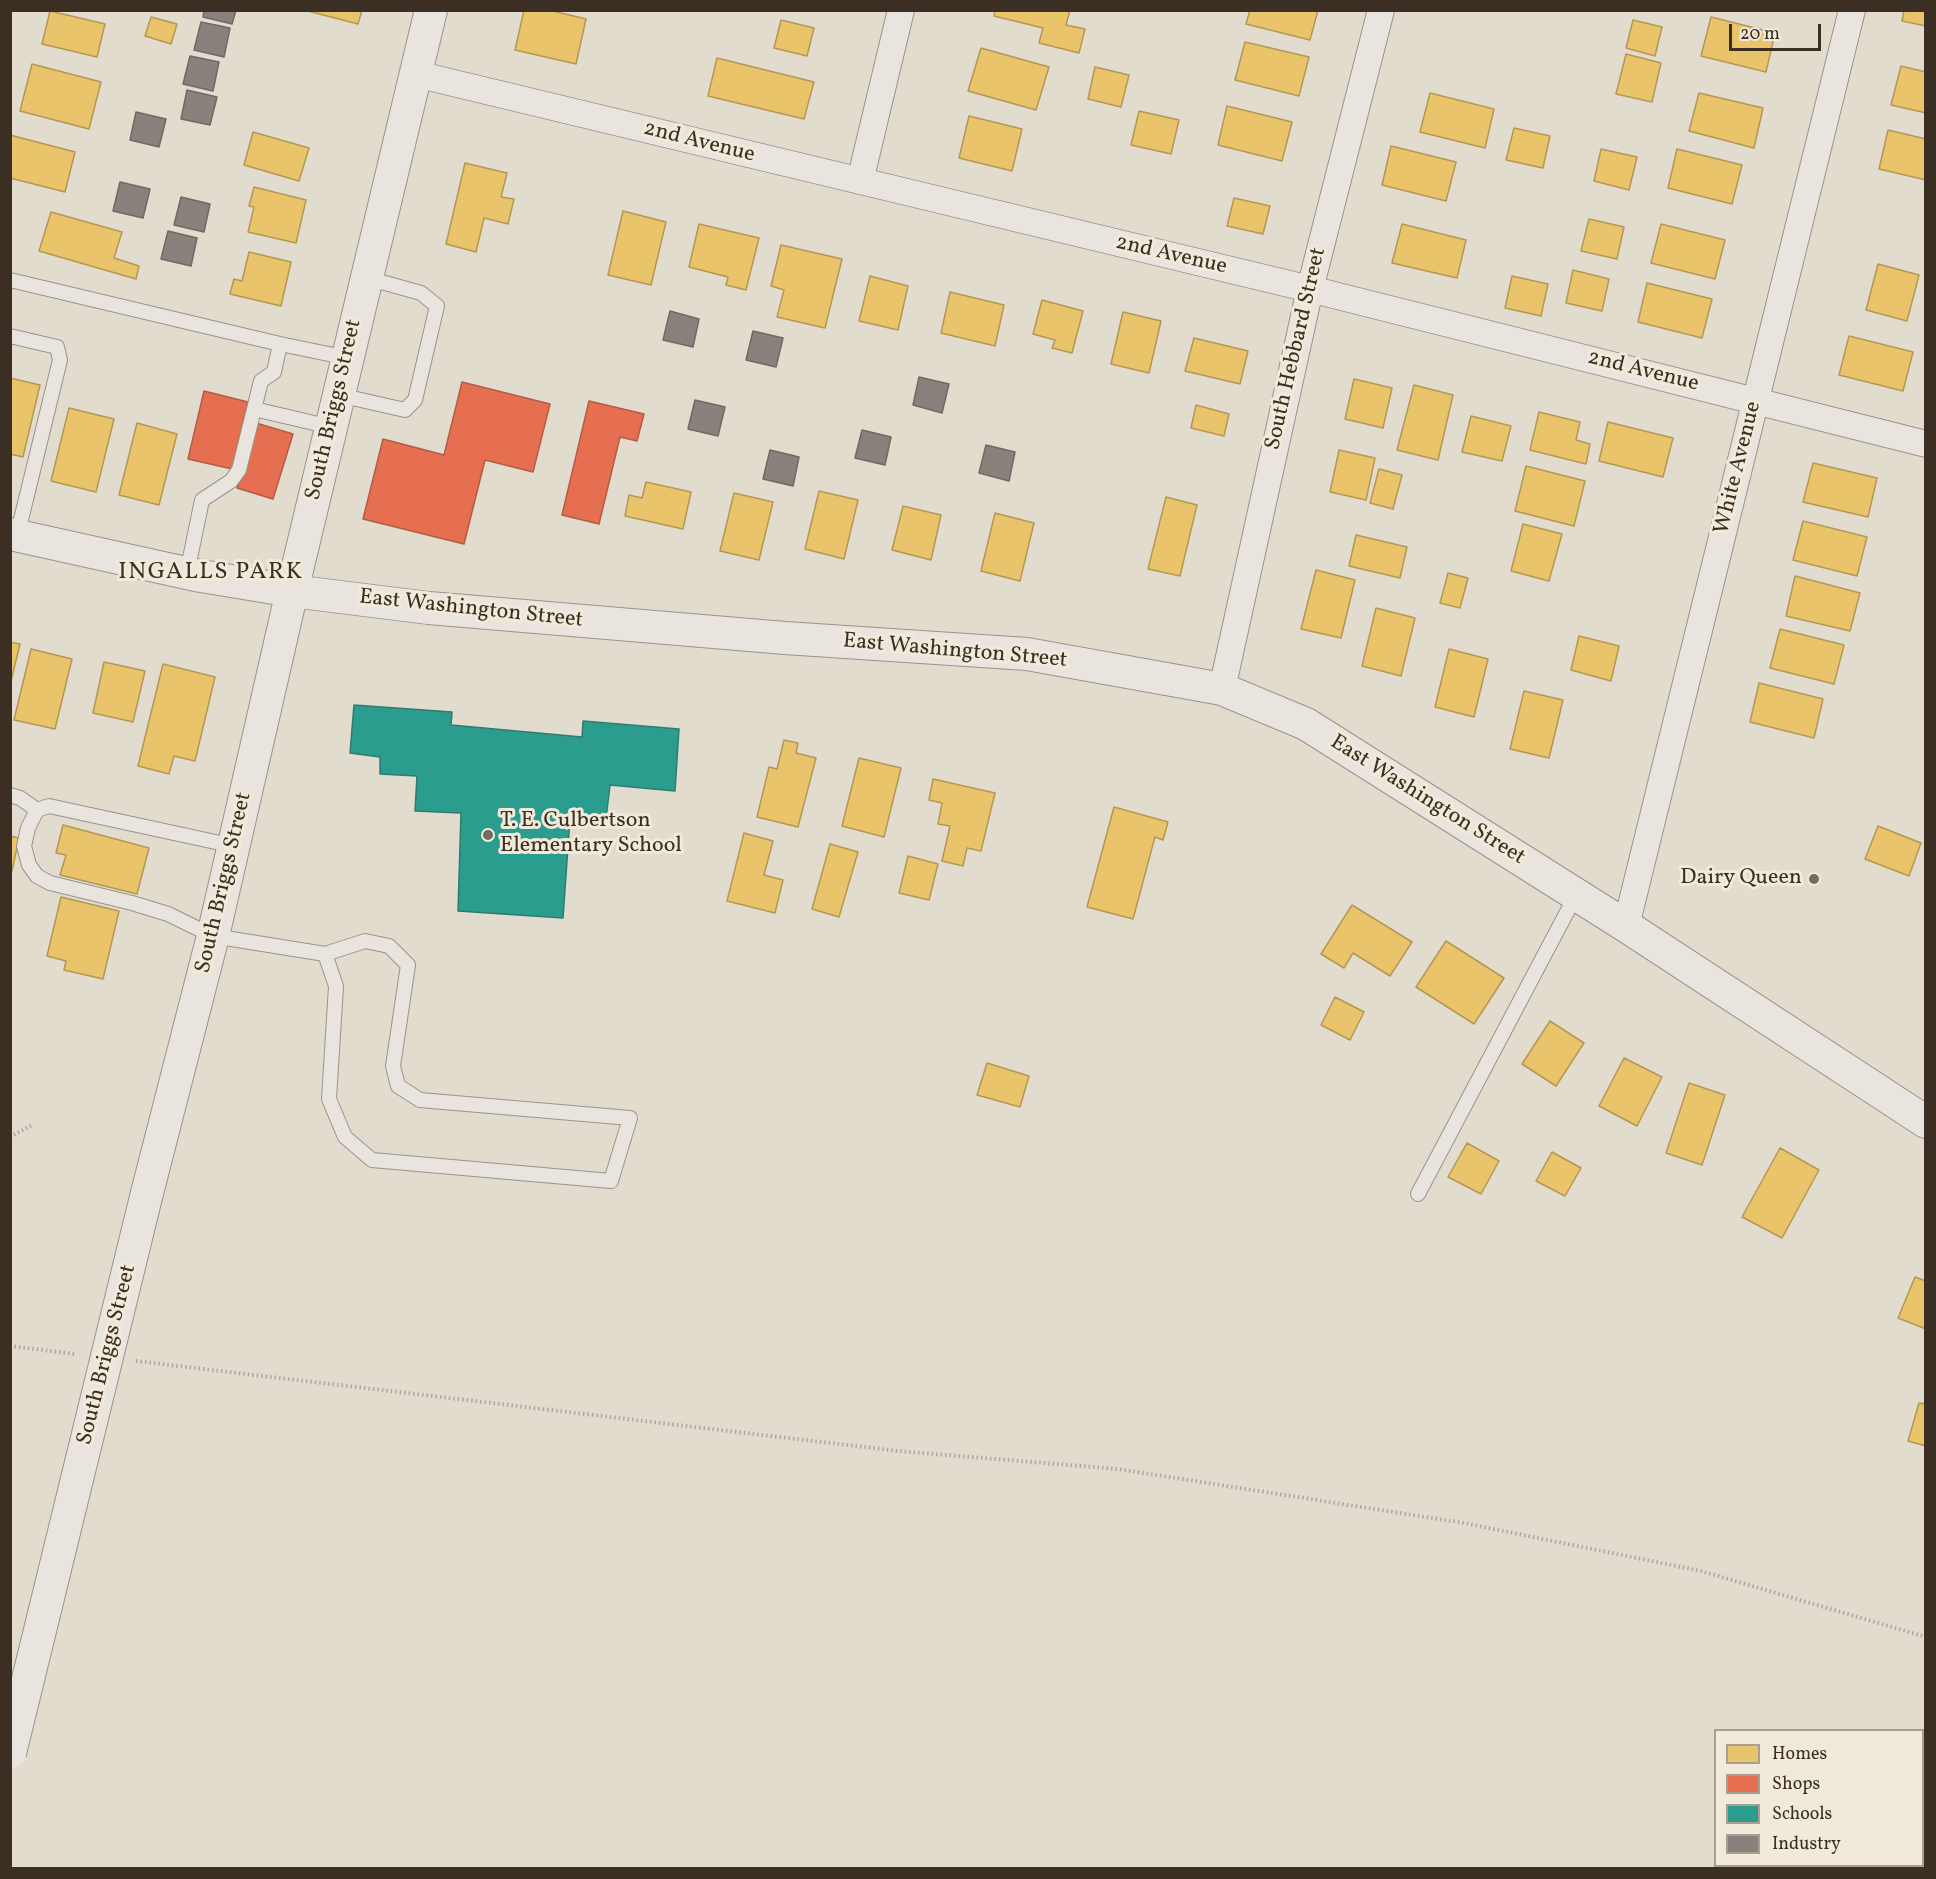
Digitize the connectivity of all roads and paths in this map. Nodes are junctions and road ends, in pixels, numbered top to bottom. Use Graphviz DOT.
graph roads {
  1 [pos="431,10"];
  2 [pos="901,10"];
  3 [pos="1381,10"];
  4 [pos="1852,10"];
  5 [pos="416,74"];
  6 [pos="860,181"];
  7 [pos="367,278"];
  8 [pos="10,280"];
  9 [pos="1310,289"];
  10 [pos="10,336"];
  11 [pos="280,344"];
  12 [pos="348,358"];
  13 [pos="339,395"];
  14 [pos="1756,400"];
  15 [pos="254,409"];
  16 [pos="331,427"];
  17 [pos="1926,444"];
  18 [pos="14,535"];
  19 [pos="187,573"];
  20 [pos="292,591"];
  21 [pos="1222,689"];
  22 [pos="10,795"];
  23 [pos="37,810"];
  24 [pos="234,846"];
  25 [pos="1576,895"];
  26 [pos="1626,926"];
  27 [pos="213,936"];
  28 [pos="326,954"];
  29 [pos="1926,1122"];
  30 [pos="32,1125"];
  31 [pos="10,1137"];
  32 [pos="1418,1194"];
  33 [pos="10,1346"];
  34 [pos="81,1354"];
  35 [pos="128,1360"];
  36 [pos="1926,1637"];
  37 [pos="10,1753"];
  1 -- 5 [label="street, South Briggs Street"];
  2 -- 6 [label="street"];
  3 -- 9 [label="street, South Hebbard Street"];
  4 -- 14 [label="street, White Avenue"];
  5 -- 6 [label="street, 2nd Avenue"];
  5 -- 7 [label="street, South Briggs Street"];
  6 -- 9 [label="street, 2nd Avenue"];
  7 -- 12 [label="street, South Briggs Street"];
  7 -- 13 [label="lane"];
  8 -- 11 [label="lane"];
  9 -- 14 [label="street, 2nd Avenue"];
  9 -- 21 [label="street, South Hebbard Street"];
  10 -- 18 [label="lane"];
  11 -- 12 [label="lane"];
  11 -- 15 [label="lane"];
  12 -- 13 [label="street, South Briggs Street"];
  13 -- 16 [label="street, South Briggs Street"];
  14 -- 17 [label="street, 2nd Avenue"];
  14 -- 26 [label="street, White Avenue"];
  15 -- 16 [label="lane"];
  15 -- 19 [label="lane"];
  16 -- 20 [label="street, South Briggs Street"];
  18 -- 19 [label="street, East Washington Street"];
  19 -- 20 [label="street, East Washington Street"];
  20 -- 21 [label="street, East Washington Street"];
  20 -- 24 [label="street, South Briggs Street"];
  21 -- 25 [label="street, East Washington Street"];
  22 -- 23 [label="lane"];
  23 -- 24 [label="lane"];
  23 -- 27 [label="lane"];
  24 -- 27 [label="street, South Briggs Street"];
  25 -- 26 [label="street, East Washington Street"];
  25 -- 32 [label="lane"];
  26 -- 29 [label="street, East Washington Street"];
  27 -- 28 [label="lane"];
  27 -- 37 [label="street, South Briggs Street, bridge"];
  28 -- 28 [label="lane"];
  30 -- 31 [label="path"];
  33 -- 34 [label="path"];
  35 -- 36 [label="path"];
}
